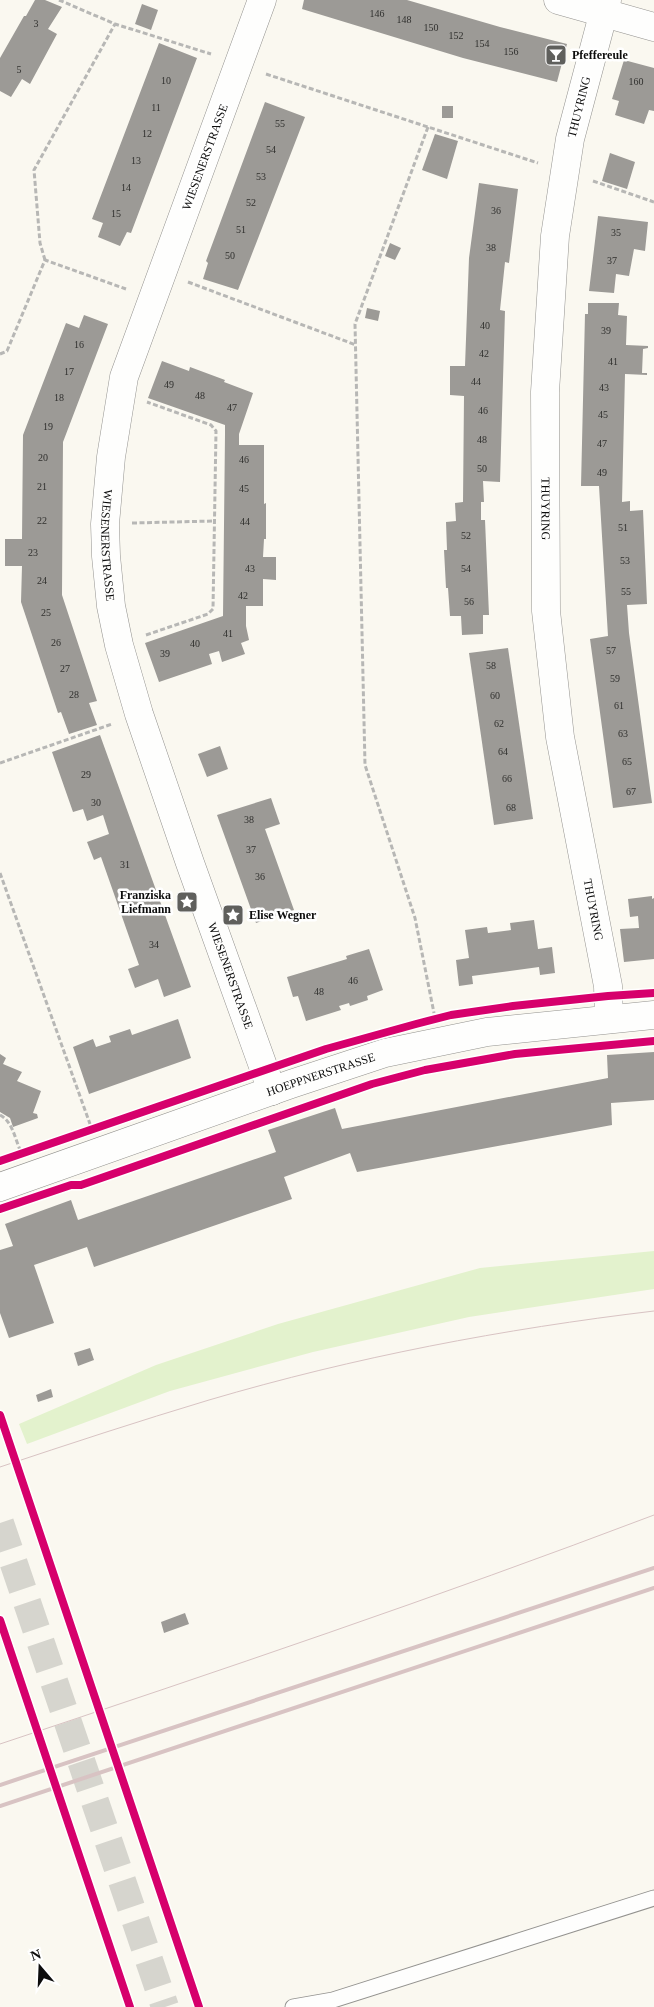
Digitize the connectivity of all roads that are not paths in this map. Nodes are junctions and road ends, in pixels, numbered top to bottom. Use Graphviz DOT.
graph roads {
  1 [pos="262,0"];
  2 [pos="558,0"];
  3 [pos="605,6"];
  4 [pos="654,27"];
  5 [pos="654,1015"];
  6 [pos="609,1019"];
  7 [pos="272,1091"];
  8 [pos="0,1187"];
  9 [pos="654,1898"];
  10 [pos="292,2007"];
  1 -- 7 [label="street, WIESENERSTRASSE"];
  2 -- 3 [label="street"];
  3 -- 4 [label="street"];
  3 -- 6 [label="street, THUYRING"];
  5 -- 6 [label="street, HOEPPNERSTRASSE"];
  6 -- 7 [label="street, HOEPPNERSTRASSE"];
  7 -- 8 [label="street, HOEPPNERSTRASSE"];
  9 -- 10 [label="lane"];
}
